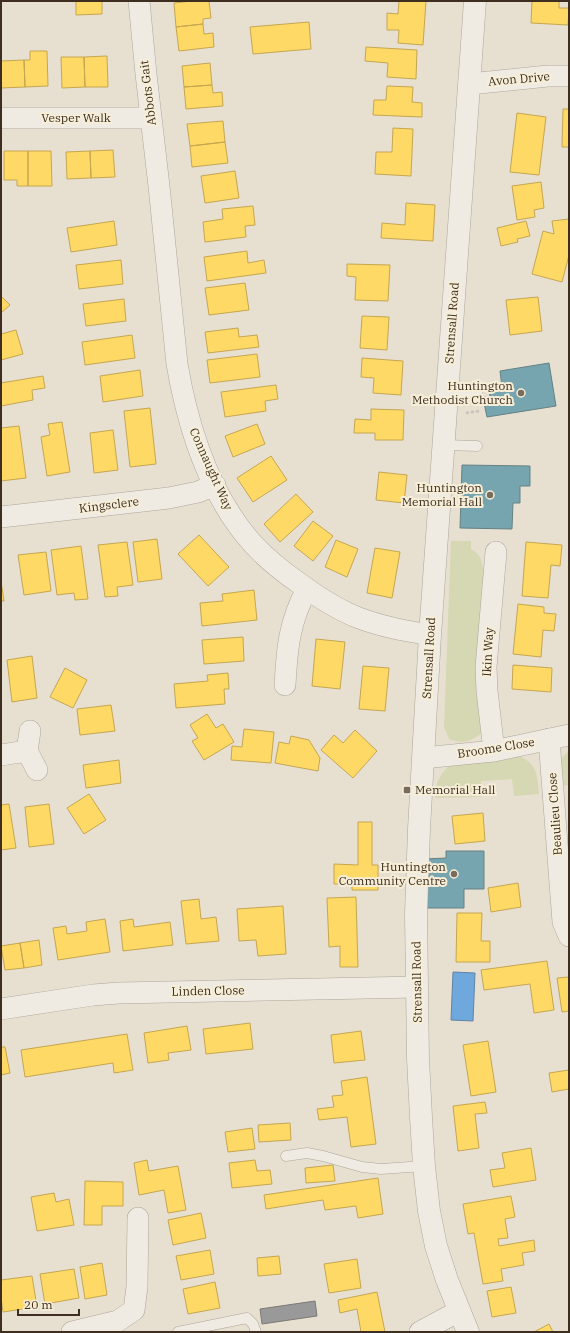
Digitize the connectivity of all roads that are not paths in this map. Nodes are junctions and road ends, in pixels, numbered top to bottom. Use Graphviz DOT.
graph roads {
  1 [pos="139,1"];
  2 [pos="475,1"];
  3 [pos="569,76"];
  4 [pos="470,84"];
  5 [pos="1,118"];
  6 [pos="151,118"];
  7 [pos="159,186"];
  8 [pos="478,391"];
  9 [pos="447,395"];
  10 [pos="444,445"];
  11 [pos="477,446"];
  12 [pos="215,485"];
  13 [pos="1,517"];
  14 [pos="496,552"];
  15 [pos="307,589"];
  16 [pos="430,635"];
  17 [pos="285,691"];
  18 [pos="30,731"];
  19 [pos="559,737"];
  20 [pos="27,751"];
  21 [pos="494,751"];
  22 [pos="1,755"];
  23 [pos="423,758"];
  24 [pos="37,770"];
  25 [pos="569,936"];
  26 [pos="417,987"];
  27 [pos="1,1009"];
  28 [pos="286,1156"];
  29 [pos="424,1166"];
  30 [pos="138,1218"];
  31 [pos="459,1311"];
  32 [pos="72,1332"];
  33 [pos="178,1332"];
  34 [pos="256,1332"];
  35 [pos="420,1332"];
  36 [pos="468,1332"];
  1 -- 6 [label="street, Abbots Gait"];
  2 -- 4 [label="street, Strensall Road"];
  3 -- 4 [label="street, Avon Drive"];
  4 -- 9 [label="street, Strensall Road"];
  5 -- 6 [label="street, Vesper Walk"];
  6 -- 7 [label="street, Abbots Gait"];
  7 -- 12 [label="street, Connaught Way"];
  8 -- 9 [label="lane"];
  9 -- 10 [label="street, Strensall Road"];
  10 -- 11 [label="lane"];
  10 -- 16 [label="street, Strensall Road"];
  12 -- 13 [label="street, Kingsclere"];
  12 -- 15 [label="street, Connaught Way"];
  14 -- 21 [label="street, Ikin Way"];
  15 -- 16 [label="street, Connaught Way"];
  15 -- 17 [label="street"];
  16 -- 23 [label="street, Strensall Road"];
  18 -- 20 [label="street"];
  19 -- 21 [label="street, Broome Close"];
  19 -- 25 [label="street, Beaulieu Close"];
  20 -- 22 [label="street"];
  20 -- 24 [label="street"];
  21 -- 23 [label="street, Broome Close"];
  23 -- 26 [label="street, Strensall Road"];
  26 -- 27 [label="street, Linden Close"];
  26 -- 29 [label="street, Strensall Road"];
  28 -- 29 [label="lane"];
  29 -- 31 [label="street, Strensall Road"];
  30 -- 32 [label="street"];
  31 -- 35 [label="street"];
  31 -- 36 [label="street, Strensall Road"];
  33 -- 34 [label="lane"];
}
